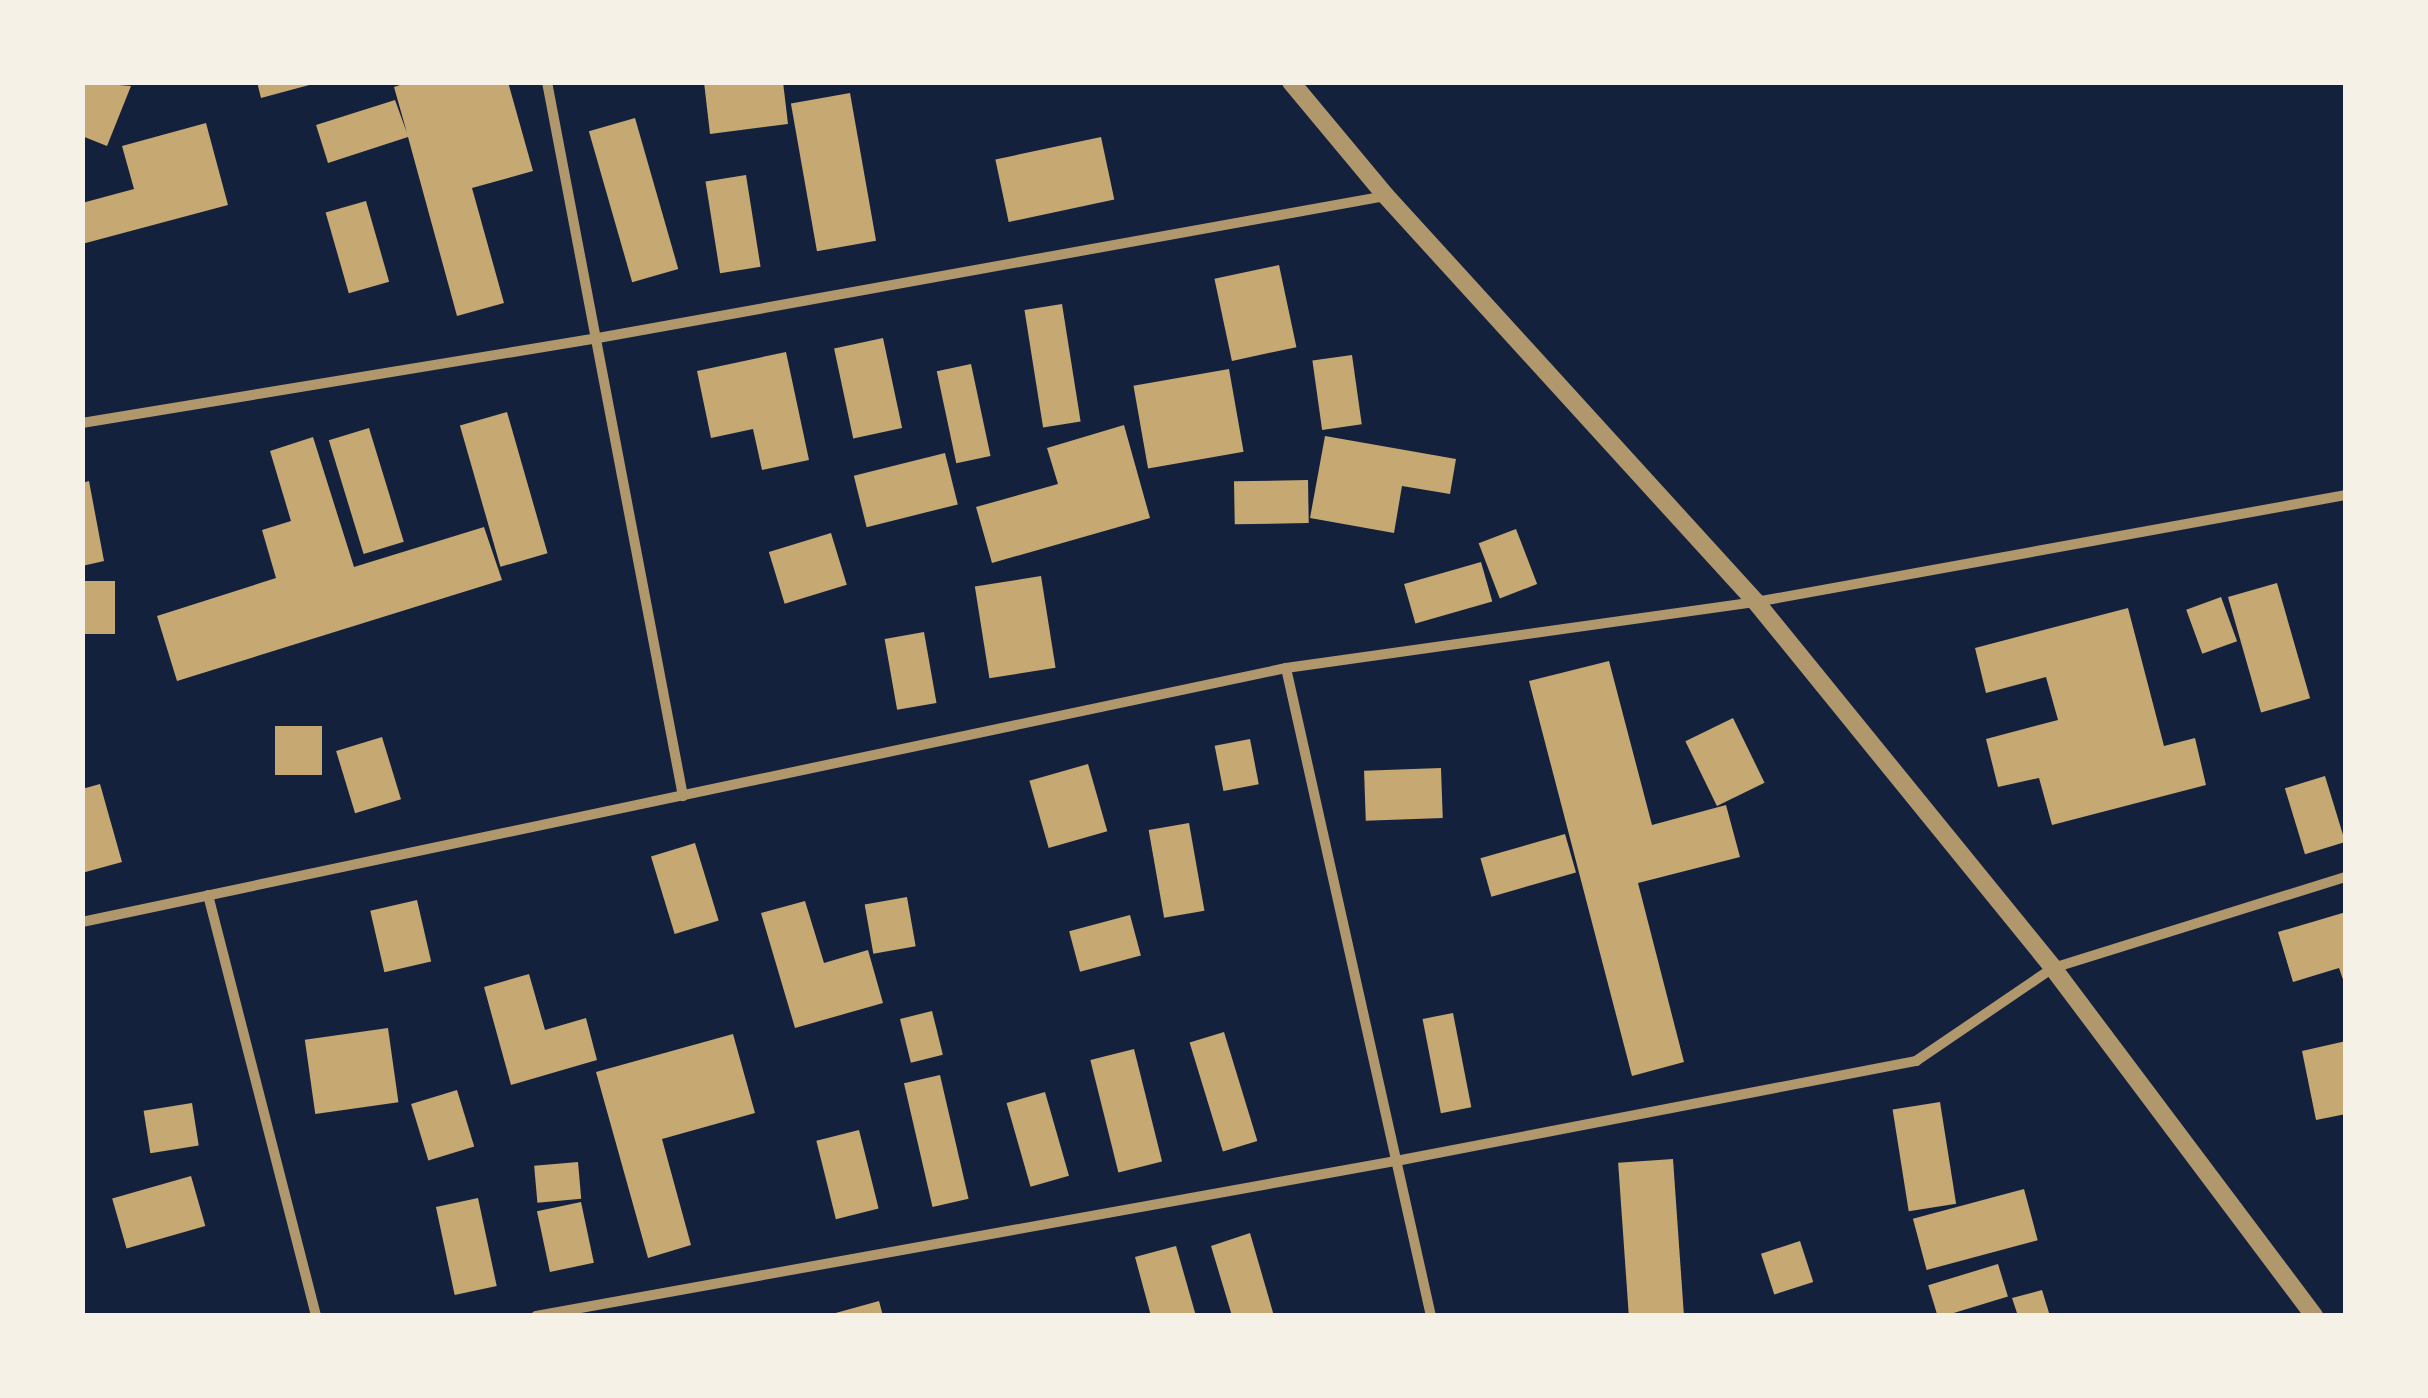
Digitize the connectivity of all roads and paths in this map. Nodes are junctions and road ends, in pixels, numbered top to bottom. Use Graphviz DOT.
graph roads {
  1 [pos="547,82"];
  2 [pos="1291,82"];
  3 [pos="1386,196"];
  4 [pos="598,338"];
  5 [pos="82,423"];
  6 [pos="2346,494"];
  7 [pos="1756,602"];
  8 [pos="1286,668"];
  9 [pos="683,796"];
  10 [pos="2346,877"];
  11 [pos="208,895"];
  12 [pos="82,922"];
  13 [pos="2053,968"];
  14 [pos="1396,1161"];
  15 [pos="316,1316"];
  16 [pos="536,1316"];
  17 [pos="1431,1316"];
  18 [pos="2314,1316"];
  1 -- 4 [label="street"];
  2 -- 3 [label="street"];
  3 -- 4 [label="street"];
  3 -- 7 [label="street"];
  4 -- 5 [label="street"];
  4 -- 9 [label="street"];
  6 -- 7 [label="street"];
  7 -- 8 [label="street"];
  7 -- 13 [label="street"];
  8 -- 9 [label="street"];
  8 -- 14 [label="street"];
  9 -- 11 [label="street"];
  10 -- 13 [label="street"];
  11 -- 12 [label="street"];
  11 -- 15 [label="street"];
  13 -- 14 [label="street"];
  13 -- 18 [label="street"];
  14 -- 16 [label="street"];
  14 -- 17 [label="street"];
}
